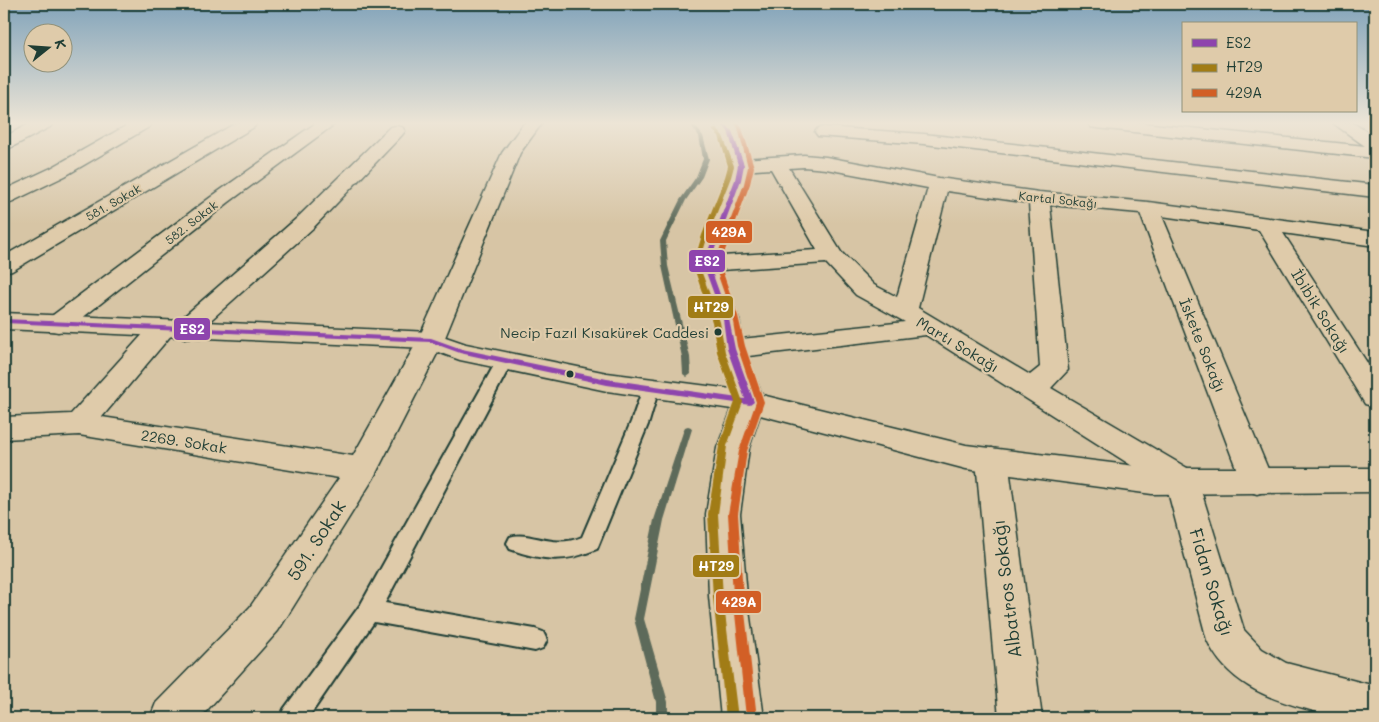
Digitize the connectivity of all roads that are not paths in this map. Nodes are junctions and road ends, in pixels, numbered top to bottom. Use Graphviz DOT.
graph roads {
  1 [pos="85,157"];
  2 [pos="191,157"];
  3 [pos="280,157"];
  4 [pos="371,157"];
  5 [pos="509,157"];
  6 [pos="738,157"];
  7 [pos="825,157"];
  8 [pos="1077,157"];
  9 [pos="777,163"];
  10 [pos="826,163"];
  11 [pos="741,165"];
  12 [pos="939,184"];
  13 [pos="1375,191"];
  14 [pos="4,198"];
  15 [pos="1039,198"];
  16 [pos="1148,208"];
  17 [pos="1267,225"];
  18 [pos="1375,238"];
  19 [pos="832,256"];
  20 [pos="706,264"];
  21 [pos="4,266"];
  22 [pos="905,311"];
  23 [pos="4,321"];
  24 [pos="58,324"];
  25 [pos="930,327"];
  26 [pos="173,330"];
  27 [pos="431,340"];
  28 [pos="731,349"];
  29 [pos="504,360"];
  30 [pos="651,388"];
  31 [pos="1032,388"];
  32 [pos="1375,397"];
  33 [pos="750,402"];
  34 [pos="79,424"];
  35 [pos="4,428"];
  36 [pos="992,460"];
  37 [pos="362,470"];
  38 [pos="1375,480"];
  39 [pos="1182,481"];
  40 [pos="1257,481"];
  41 [pos="517,544"];
  42 [pos="369,611"];
  43 [pos="535,640"];
  44 [pos="1375,706"];
  45 [pos="171,718"];
  46 [pos="293,718"];
  47 [pos="742,718"];
  48 [pos="1021,718"];
  1 -- 14 [label="street"];
  2 -- 21 [label="street, 581. Sokak"];
  3 -- 24 [label="street, 582. Sokak"];
  4 -- 26 [label="street"];
  5 -- 27 [label="street, 591. Sokak"];
  6 -- 11 [label="street"];
  7 -- 10 [label="street"];
  8 -- 13 [label="street"];
  9 -- 10 [label="street, Kartal Sokağı"];
  9 -- 11 [label="street, Kartal Sokağı"];
  9 -- 19 [label="street, Martı Sokağı"];
  10 -- 12 [label="street, Kartal Sokağı"];
  11 -- 20 [label="street"];
  12 -- 15 [label="street, Kartal Sokağı"];
  12 -- 22 [label="street"];
  15 -- 16 [label="street, Kartal Sokağı"];
  15 -- 31 [label="street"];
  16 -- 17 [label="street, Kartal Sokağı"];
  16 -- 40 [label="street, İskete Sokağı"];
  17 -- 18 [label="street, Kartal Sokağı"];
  17 -- 32 [label="street, İbibik Sokağı"];
  19 -- 20 [label="street"];
  19 -- 22 [label="street, Martı Sokağı"];
  20 -- 28 [label="street"];
  22 -- 25 [label="street, Martı Sokağı"];
  23 -- 24 [label="street"];
  24 -- 26 [label="street"];
  25 -- 28 [label="street"];
  25 -- 31 [label="street, Martı Sokağı"];
  26 -- 27 [label="street"];
  26 -- 34 [label="street"];
  27 -- 29 [label="street"];
  27 -- 37 [label="street, 591. Sokak"];
  28 -- 33 [label="street"];
  29 -- 30 [label="street"];
  29 -- 42 [label="lane"];
  30 -- 33 [label="street"];
  30 -- 41 [label="lane"];
  31 -- 39 [label="street, Martı Sokağı"];
  33 -- 36 [label="street"];
  33 -- 47 [label="street"];
  34 -- 35 [label="street, 2269. Sokak"];
  34 -- 37 [label="street, 2269. Sokak"];
  36 -- 39 [label="street"];
  36 -- 48 [label="street, Albatros Sokağı"];
  37 -- 45 [label="street, 591. Sokak"];
  38 -- 40 [label="street"];
  39 -- 40 [label="street"];
  39 -- 44 [label="street, Fidan Sokağı"];
  42 -- 43 [label="lane"];
  42 -- 46 [label="lane"];
}
